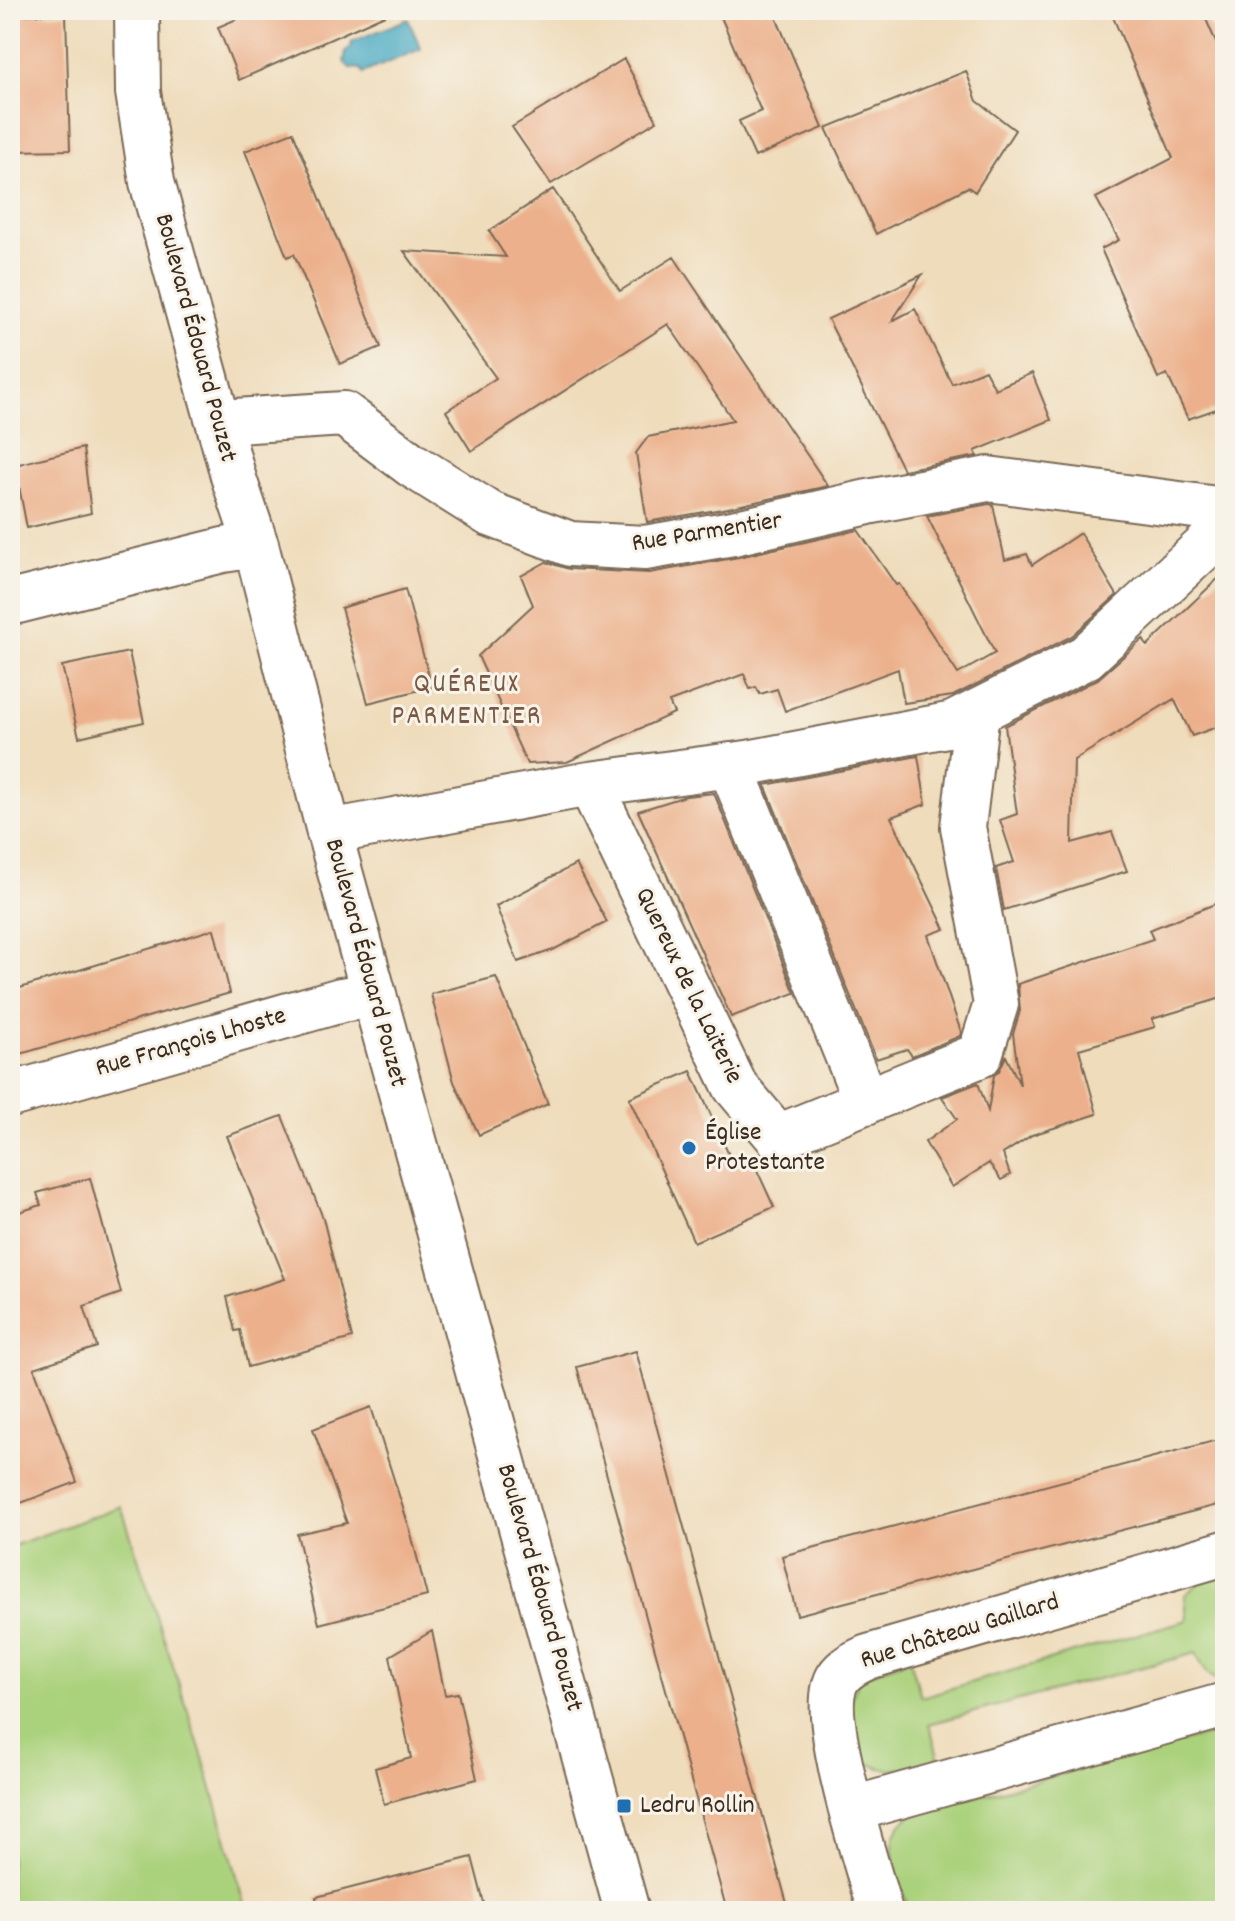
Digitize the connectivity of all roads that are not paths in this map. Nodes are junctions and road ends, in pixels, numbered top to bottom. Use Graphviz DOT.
graph roads {
  1 [pos="137,10"];
  2 [pos="220,422"];
  3 [pos="1225,510"];
  4 [pos="1225,528"];
  5 [pos="256,545"];
  6 [pos="10,603"];
  7 [pos="977,712"];
  8 [pos="730,765"];
  9 [pos="590,784"];
  10 [pos="329,832"];
  11 [pos="374,995"];
  12 [pos="10,1095"];
  13 [pos="866,1102"];
  14 [pos="1225,1553"];
  15 [pos="1225,1705"];
  16 [pos="853,1809"];
  17 [pos="627,1911"];
  18 [pos="880,1911"];
  1 -- 2 [label="street, Boulevard Édouard Pouzet"];
  2 -- 3 [label="street, Rue Parmentier"];
  2 -- 5 [label="street, Boulevard Édouard Pouzet"];
  4 -- 7 [label="street"];
  5 -- 6 [label="street"];
  5 -- 10 [label="street, Boulevard Édouard Pouzet"];
  7 -- 8 [label="street"];
  7 -- 13 [label="street, Quereux de la Laiterie"];
  8 -- 9 [label="street"];
  8 -- 13 [label="street"];
  9 -- 10 [label="street"];
  9 -- 13 [label="street, Quereux de la Laiterie"];
  10 -- 11 [label="street, Boulevard Édouard Pouzet"];
  11 -- 12 [label="street, Rue François Lhoste"];
  11 -- 17 [label="street, Boulevard Édouard Pouzet"];
  14 -- 16 [label="street, Rue Château Gaillard"];
  15 -- 16 [label="street"];
  16 -- 18 [label="street, Rue Château Gaillard"];
}
